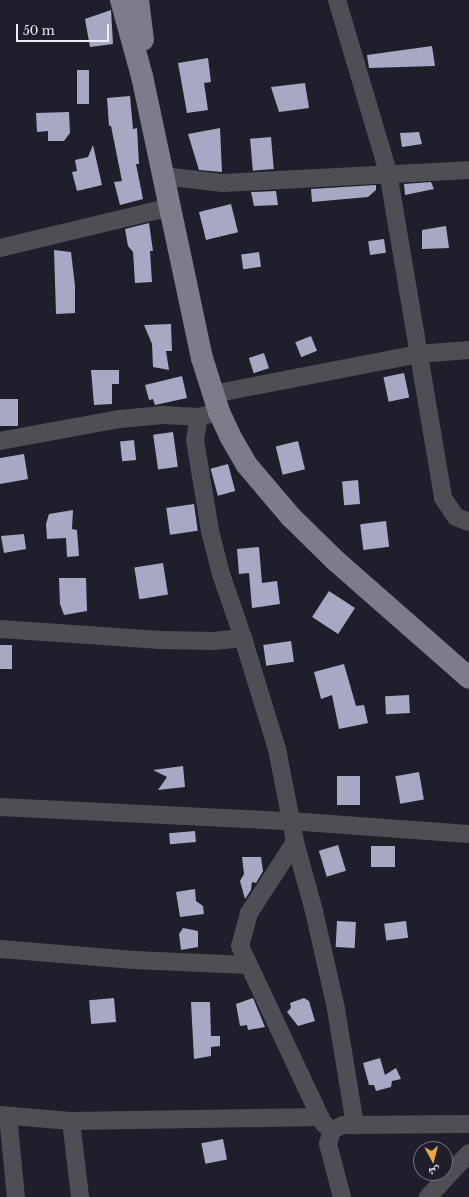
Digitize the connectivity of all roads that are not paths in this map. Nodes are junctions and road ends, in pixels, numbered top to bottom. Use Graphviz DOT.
graph roads {
  1 [pos="121,0"];
  2 [pos="138,0"];
  3 [pos="337,0"];
  4 [pos="142,76"];
  5 [pos="469,170"];
  6 [pos="388,172"];
  7 [pos="163,176"];
  8 [pos="169,204"];
  9 [pos="0,248"];
  10 [pos="469,350"];
  11 [pos="418,354"];
  12 [pos="210,408"];
  13 [pos="0,441"];
  14 [pos="469,522"];
  15 [pos="0,629"];
  16 [pos="243,638"];
  17 [pos="469,678"];
  18 [pos="0,807"];
  19 [pos="290,821"];
  20 [pos="469,834"];
  21 [pos="294,842"];
  22 [pos="0,949"];
  23 [pos="248,965"];
  24 [pos="4,1116"];
  25 [pos="71,1121"];
  26 [pos="326,1123"];
  27 [pos="469,1124"];
  28 [pos="355,1125"];
  29 [pos="469,1153"];
  30 [pos="16,1197"];
  31 [pos="80,1197"];
  32 [pos="342,1197"];
  33 [pos="428,1197"];
  1 -- 4 [label="main road"];
  2 -- 4 [label="main road"];
  3 -- 6 [label="street"];
  4 -- 7 [label="main road"];
  5 -- 6 [label="street"];
  6 -- 7 [label="street"];
  6 -- 11 [label="street"];
  7 -- 8 [label="main road"];
  8 -- 9 [label="street"];
  8 -- 12 [label="main road"];
  10 -- 11 [label="street"];
  11 -- 12 [label="street"];
  11 -- 14 [label="street"];
  12 -- 13 [label="street"];
  12 -- 16 [label="street"];
  12 -- 17 [label="main road"];
  15 -- 16 [label="street"];
  16 -- 19 [label="street"];
  18 -- 19 [label="street"];
  19 -- 20 [label="street"];
  19 -- 21 [label="street"];
  21 -- 23 [label="street"];
  21 -- 28 [label="street"];
  22 -- 23 [label="street"];
  23 -- 26 [label="street"];
  24 -- 25 [label="street"];
  24 -- 30 [label="street"];
  25 -- 26 [label="street"];
  25 -- 31 [label="street"];
  26 -- 28 [label="street"];
  26 -- 32 [label="street"];
  27 -- 28 [label="street"];
  29 -- 33 [label="street"];
}
